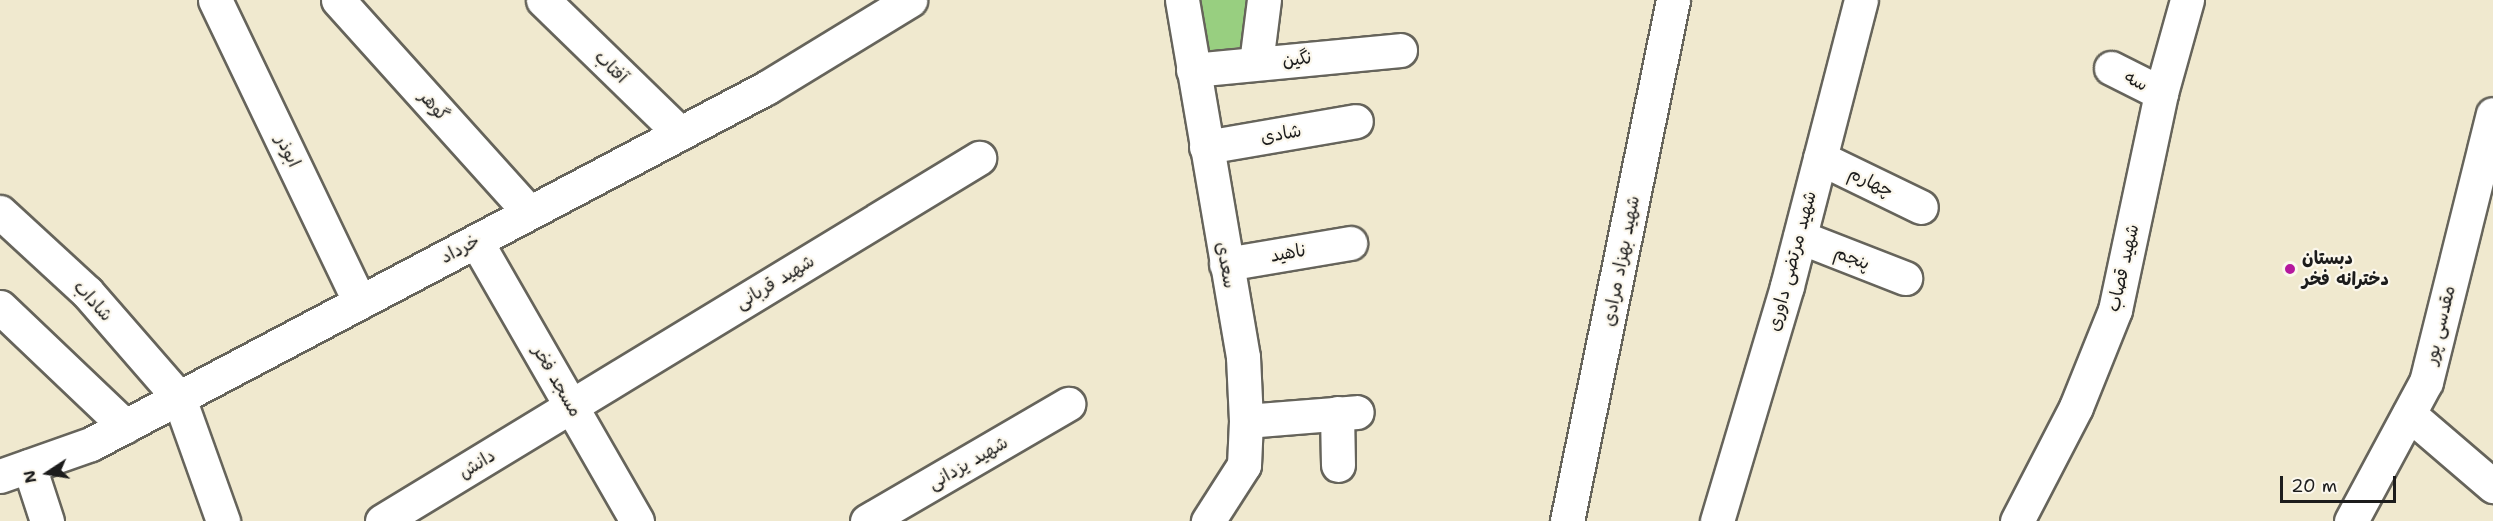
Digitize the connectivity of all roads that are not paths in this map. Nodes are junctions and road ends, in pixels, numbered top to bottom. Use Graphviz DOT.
graph roads {
  1 [pos="215,0"];
  2 [pos="338,0"];
  3 [pos="543,0"];
  4 [pos="1182,0"];
  5 [pos="1264,0"];
  6 [pos="1673,0"];
  7 [pos="1861,0"];
  8 [pos="2187,0"];
  9 [pos="890,5"];
  10 [pos="575,12"];
  11 [pos="1400,50"];
  12 [pos="1256,63"];
  13 [pos="2110,68"];
  14 [pos="1194,70"];
  15 [pos="2161,93"];
  16 [pos="2493,114"];
  17 [pos="1356,122"];
  18 [pos="680,133"];
  19 [pos="1206,147"];
  20 [pos="980,158"];
  21 [pos="1820,158"];
  22 [pos="2482,206"];
  23 [pos="1921,207"];
  24 [pos="0,212"];
  25 [pos="530,212"];
  26 [pos="1800,237"];
  27 [pos="477,241"];
  28 [pos="1350,243"];
  29 [pos="1226,264"];
  30 [pos="1905,278"];
  31 [pos="360,302"];
  32 [pos="0,307"];
  33 [pos="179,398"];
  34 [pos="1068,405"];
  35 [pos="572,407"];
  36 [pos="2409,414"];
  37 [pos="1246,421"];
  38 [pos="125,426"];
  39 [pos="1338,465"];
  40 [pos="14,471"];
  41 [pos="2493,486"];
  42 [pos="47,521"];
  43 [pos="224,521"];
  44 [pos="382,521"];
  45 [pos="637,521"];
  46 [pos="867,521"];
  47 [pos="1208,521"];
  48 [pos="1567,521"];
  49 [pos="1718,521"];
  50 [pos="2017,521"];
  51 [pos="2351,521"];
  1 -- 31 [label="street, ابوذر"];
  2 -- 25 [label="street, گوهر"];
  3 -- 10 [label="street, آفتاب"];
  4 -- 14 [label="street, سعدی"];
  5 -- 12 [label="street"];
  6 -- 48 [label="street, شهید بهزاد مرادی"];
  7 -- 21 [label="street, شهید مرتضی داوری"];
  8 -- 15 [label="street, شهید قصاب"];
  9 -- 18 [label="street, خرداد"];
  10 -- 18 [label="street, آفتاب"];
  11 -- 12 [label="street, نگین"];
  12 -- 14 [label="street, نگین"];
  13 -- 15 [label="street, سه"];
  14 -- 19 [label="street, سعدی"];
  15 -- 50 [label="street, شهید قصاب"];
  16 -- 22 [label="street, مقدسی پور"];
  17 -- 19 [label="street, شادی"];
  18 -- 25 [label="street, خرداد"];
  19 -- 29 [label="street, سعدی"];
  20 -- 35 [label="street, شهید قربانی"];
  21 -- 23 [label="street, چهارم"];
  21 -- 26 [label="street, شهید مرتضی داوری"];
  22 -- 36 [label="street, مقدسی پور"];
  24 -- 33 [label="street, شاداب"];
  25 -- 27 [label="street, خرداد"];
  26 -- 30 [label="street, پنجم"];
  26 -- 49 [label="street, شهید مرتضی داوری"];
  27 -- 31 [label="street, خرداد"];
  27 -- 35 [label="street, مسجد فخر"];
  28 -- 29 [label="street, ناهید"];
  29 -- 37 [label="street, سعدی"];
  31 -- 33 [label="street, خرداد"];
  32 -- 38 [label="street"];
  33 -- 38 [label="street, خرداد"];
  33 -- 43 [label="street"];
  34 -- 46 [label="street, شهید یزدانی"];
  35 -- 44 [label="street, دانش"];
  35 -- 45 [label="street, مسجد فخر"];
  36 -- 41 [label="street"];
  36 -- 51 [label="street, مقدسی پور"];
  37 -- 39 [label="street"];
  37 -- 47 [label="street, سعدی"];
  38 -- 40 [label="street, خرداد"];
  40 -- 42 [label="street"];
}
